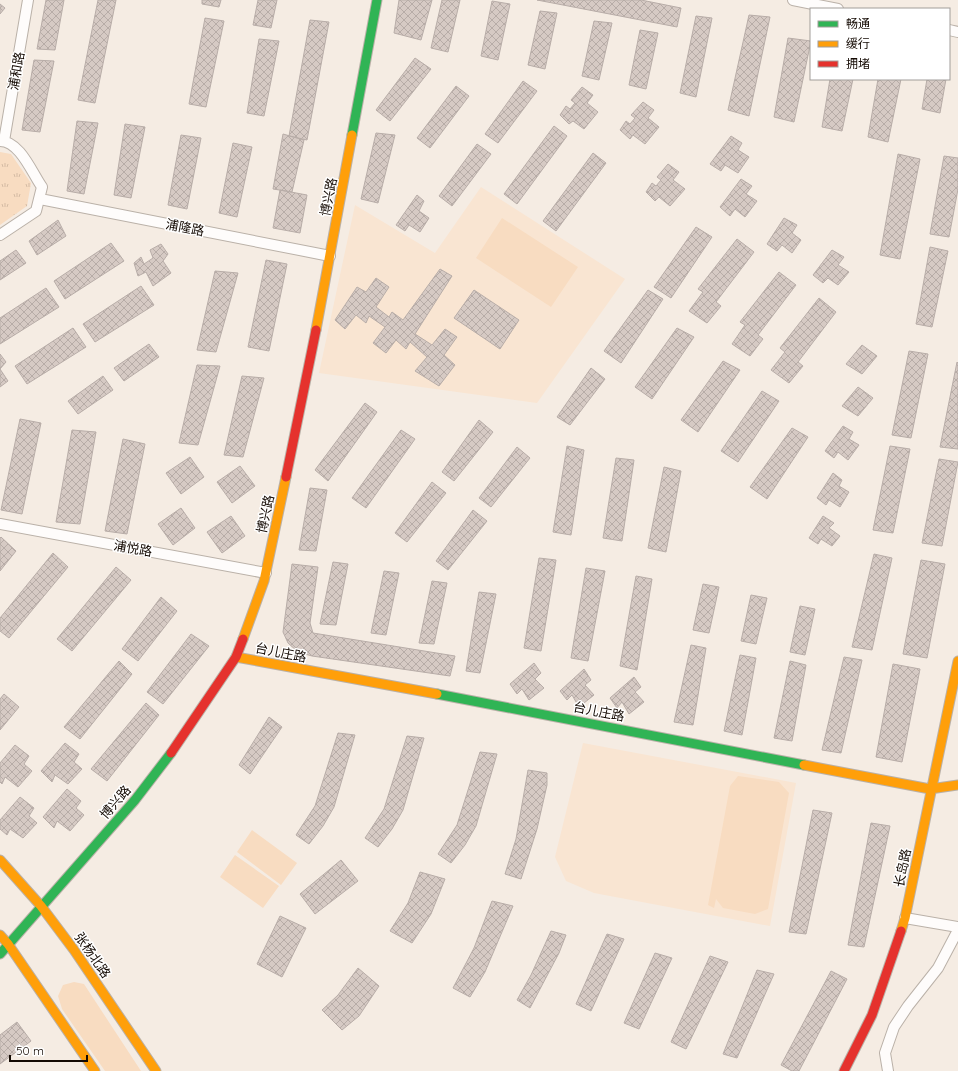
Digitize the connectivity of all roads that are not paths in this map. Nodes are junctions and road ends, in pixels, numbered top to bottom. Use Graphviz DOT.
graph roads {
  1 [pos="28,0"];
  2 [pos="378,0"];
  3 [pos="792,0"];
  4 [pos="833,8"];
  5 [pos="2,141"];
  6 [pos="40,199"];
  7 [pos="0,235"];
  8 [pos="330,256"];
  9 [pos="0,524"];
  10 [pos="266,573"];
  11 [pos="236,657"];
  12 [pos="958,661"];
  13 [pos="958,785"];
  14 [pos="930,789"];
  15 [pos="0,860"];
  16 [pos="40,906"];
  17 [pos="905,918"];
  18 [pos="958,929"];
  19 [pos="0,935"];
  20 [pos="8,944"];
  21 [pos="0,954"];
  22 [pos="95,1071"];
  23 [pos="156,1071"];
  24 [pos="844,1071"];
  25 [pos="888,1071"];
  1 -- 5 [label="street, 浦和路"];
  2 -- 8 [label="street, 博兴路"];
  3 -- 4 [label="street"];
  5 -- 6 [label="street"];
  6 -- 7 [label="street"];
  6 -- 8 [label="street, 浦隆路"];
  8 -- 10 [label="street, 博兴路"];
  9 -- 10 [label="street, 浦悦路"];
  10 -- 11 [label="street, 博兴路"];
  11 -- 14 [label="street, 台儿庄路"];
  11 -- 16 [label="street, 博兴路"];
  12 -- 14 [label="street, 长岛路"];
  13 -- 14 [label="street, 台儿庄路"];
  14 -- 17 [label="street, 长岛路"];
  15 -- 16 [label="street, 张杨北路"];
  16 -- 20 [label="street, 博兴路"];
  16 -- 23 [label="street, 张杨北路"];
  17 -- 18 [label="street"];
  17 -- 24 [label="street, 长岛路"];
  18 -- 25 [label="street"];
  19 -- 20 [label="street"];
  20 -- 21 [label="street, 博兴路"];
  20 -- 22 [label="street"];
}
